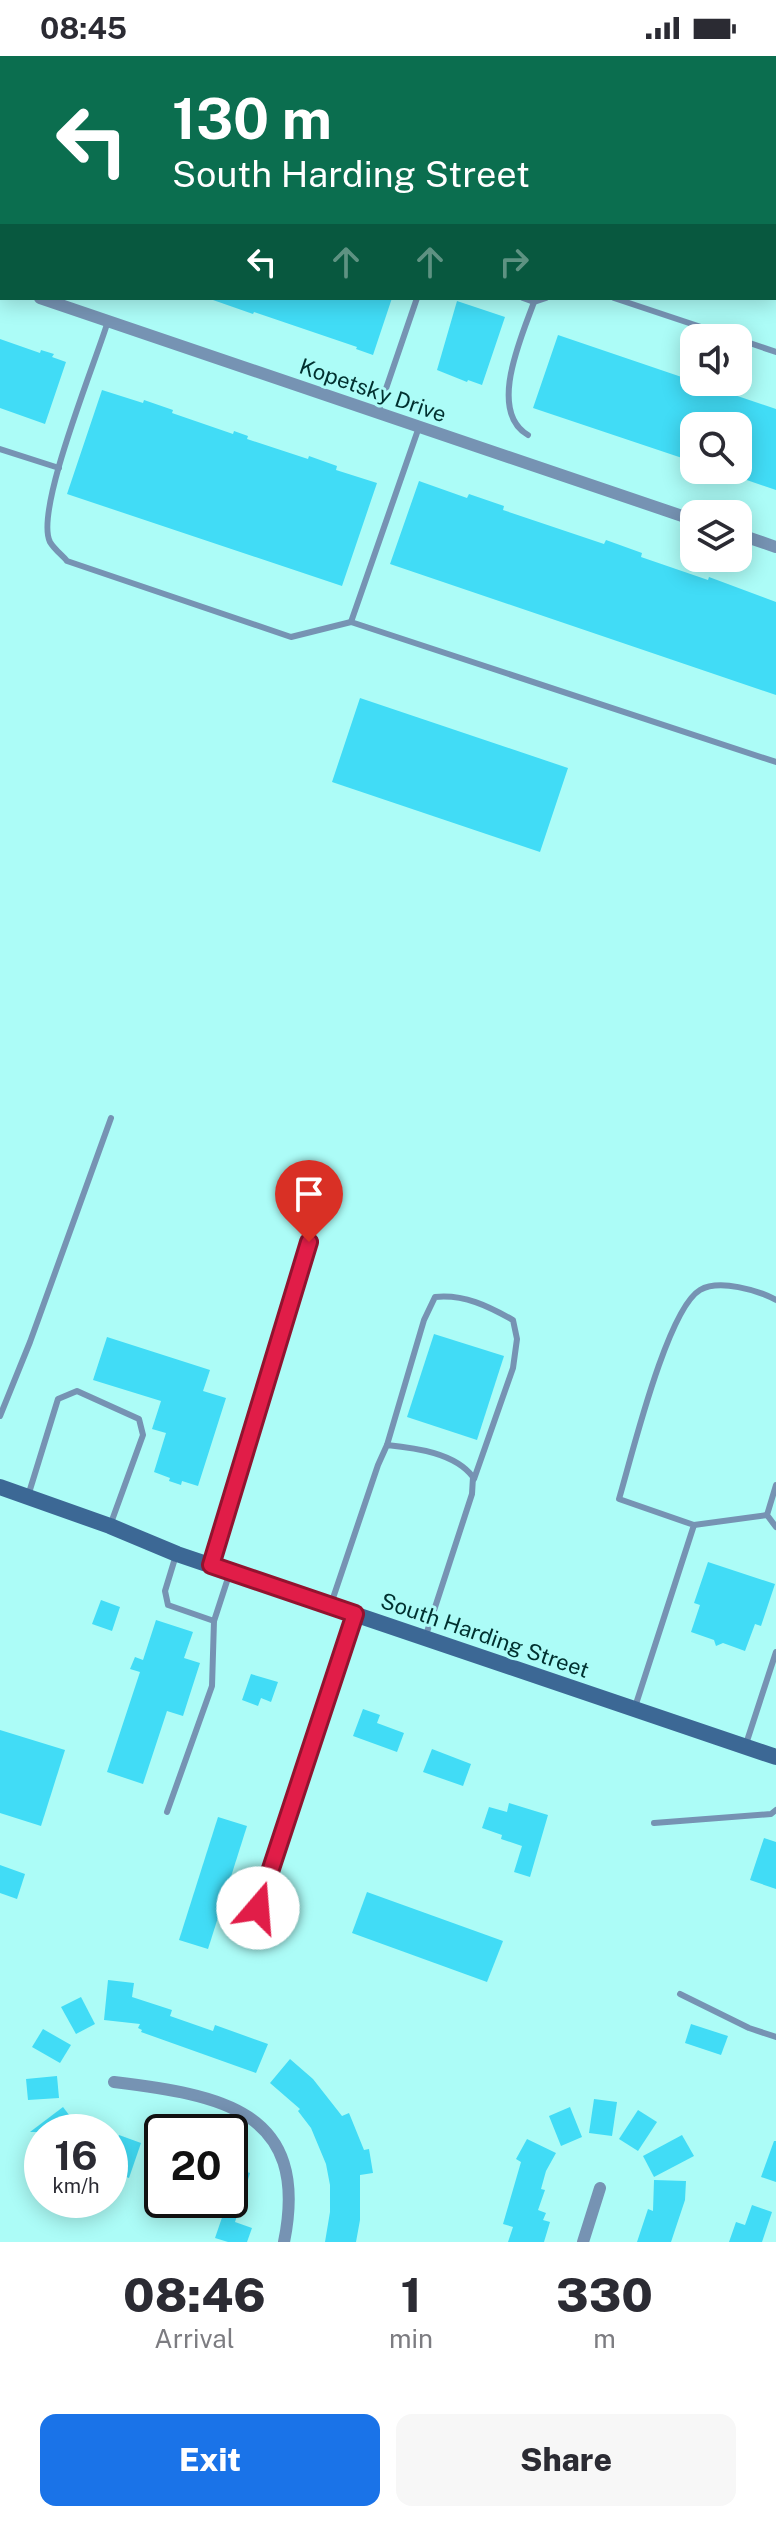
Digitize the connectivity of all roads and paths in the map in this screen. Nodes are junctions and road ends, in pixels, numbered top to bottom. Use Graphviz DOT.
graph roads {
  1 [pos="46,300"];
  2 [pos="416,300"];
  3 [pos="528,300"];
  4 [pos="540,300"];
  5 [pos="620,300"];
  6 [pos="534,302"];
  7 [pos="108,321"];
  8 [pos="691,324"];
  9 [pos="752,344"];
  10 [pos="776,352"];
  11 [pos="378,413"];
  12 [pos="419,427"];
  13 [pos="528,435"];
  14 [pos="0,449"];
  15 [pos="59,468"];
  16 [pos="680,515"];
  17 [pos="752,539"];
  18 [pos="776,547"];
  19 [pos="351,622"];
  20 [pos="776,762"];
  21 [pos="111,1118"];
  22 [pos="309,1242"];
  23 [pos="776,1300"];
  24 [pos="0,1416"];
  25 [pos="387,1445"];
  26 [pos="473,1483"];
  27 [pos="776,1485"];
  28 [pos="0,1487"];
  29 [pos="28,1496"];
  30 [pos="767,1515"];
  31 [pos="694,1525"];
  32 [pos="110,1526"];
  33 [pos="776,1527"];
  34 [pos="177,1554"];
  35 [pos="211,1565"];
  36 [pos="230,1572"];
  37 [pos="331,1606"];
  38 [pos="355,1614"];
  39 [pos="214,1621"];
  40 [pos="425,1638"];
  41 [pos="776,1652"];
  42 [pos="634,1709"];
  43 [pos="745,1747"];
  44 [pos="776,1757"];
  45 [pos="167,1812"];
  46 [pos="774,1813"];
  47 [pos="654,1823"];
  48 [pos="248,1937"];
  49 [pos="680,1994"];
  50 [pos="776,2037"];
  51 [pos="114,2082"];
  52 [pos="600,2188"];
  53 [pos="284,2242"];
  54 [pos="583,2242"];
  1 -- 7 [label="street, Kopetsky Drive"];
  2 -- 11 [label="lane"];
  3 -- 6 [label="lane"];
  4 -- 6 [label="lane"];
  5 -- 8 [label="lane"];
  6 -- 13 [label="lane"];
  7 -- 11 [label="street, Kopetsky Drive"];
  7 -- 15 [label="lane"];
  9 -- 10 [label="lane"];
  11 -- 12 [label="street, Kopetsky Drive"];
  12 -- 16 [label="street, Kopetsky Drive"];
  12 -- 19 [label="lane"];
  14 -- 15 [label="lane"];
  15 -- 19 [label="lane"];
  17 -- 18 [label="street"];
  19 -- 20 [label="lane"];
  21 -- 24 [label="lane"];
  22 -- 35 [label="lane"];
  23 -- 31 [label="lane"];
  25 -- 26 [label="lane"];
  25 -- 26 [label="lane"];
  25 -- 37 [label="lane"];
  26 -- 40 [label="lane"];
  27 -- 30 [label="lane"];
  28 -- 29 [label="street, South Harding Street"];
  29 -- 32 [label="street, South Harding Street"];
  29 -- 32 [label="lane"];
  30 -- 31 [label="lane"];
  30 -- 33 [label="lane"];
  31 -- 42 [label="lane"];
  32 -- 34 [label="street, South Harding Street"];
  34 -- 35 [label="street, South Harding Street"];
  34 -- 39 [label="lane"];
  35 -- 36 [label="street, South Harding Street"];
  36 -- 37 [label="street, South Harding Street"];
  36 -- 39 [label="lane"];
  37 -- 38 [label="street, South Harding Street"];
  38 -- 40 [label="street, South Harding Street"];
  38 -- 48 [label="lane"];
  39 -- 45 [label="lane"];
  40 -- 42 [label="street, South Harding Street"];
  41 -- 43 [label="lane"];
  42 -- 43 [label="street, South Harding Street"];
  43 -- 44 [label="street, South Harding Street"];
  46 -- 47 [label="lane"];
  49 -- 50 [label="lane"];
  51 -- 53 [label="street"];
  52 -- 54 [label="street"];
}
